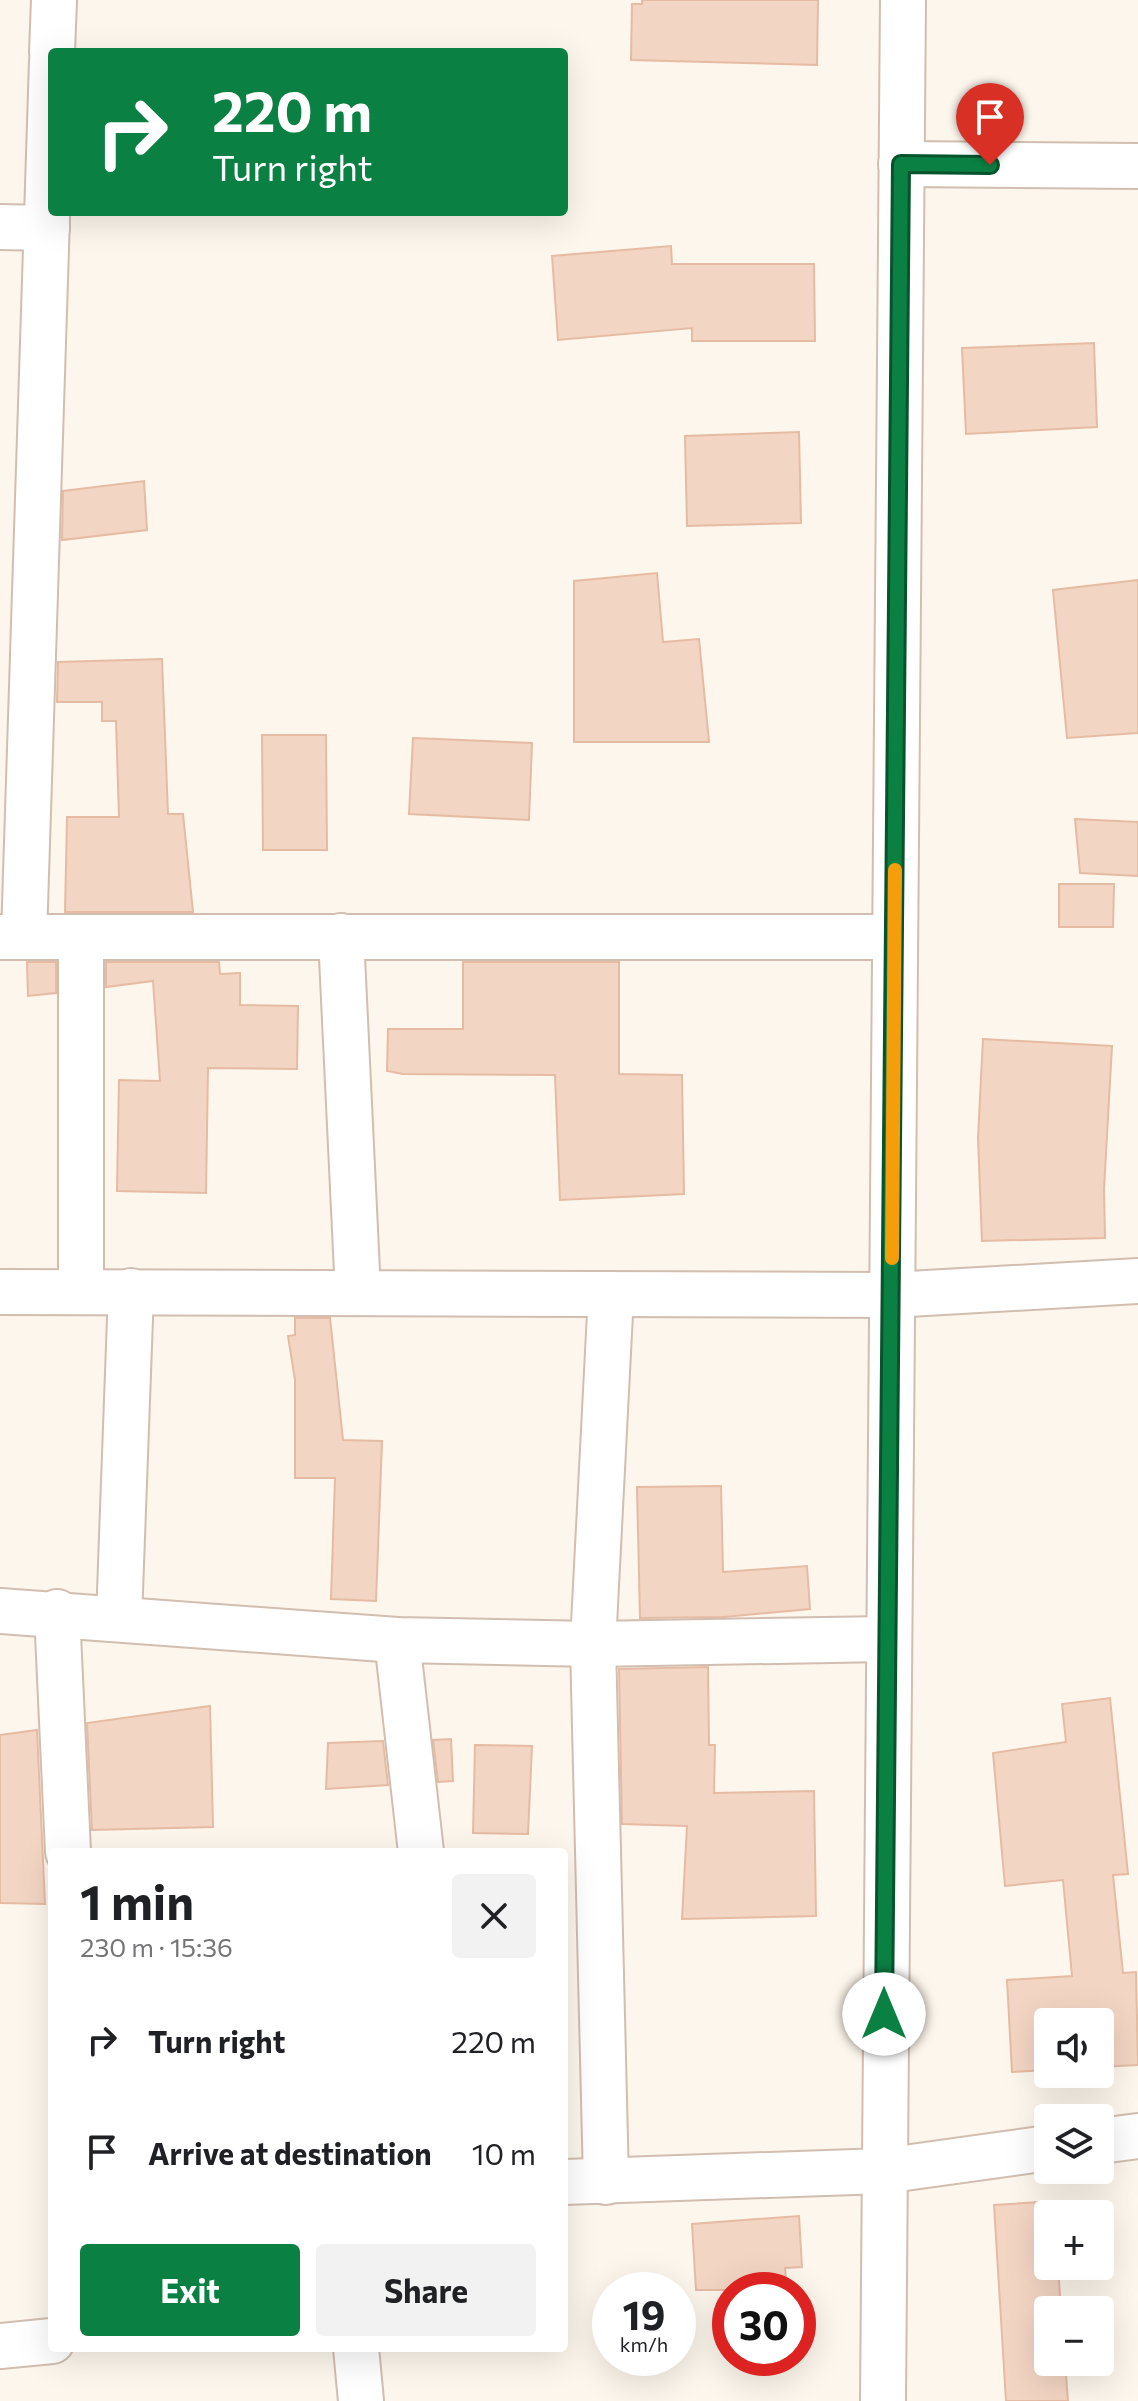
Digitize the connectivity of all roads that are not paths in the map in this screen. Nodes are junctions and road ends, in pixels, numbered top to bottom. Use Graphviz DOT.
graph roads {
  1 [pos="54,0"];
  2 [pos="903,0"];
  3 [pos="52,48"];
  4 [pos="901,164"];
  5 [pos="1138,166"];
  6 [pos="48,195"];
  7 [pos="0,227"];
  8 [pos="47,228"];
  9 [pos="341,936"];
  10 [pos="12,937"];
  11 [pos="81,937"];
  12 [pos="895,937"];
  13 [pos="1138,1281"];
  14 [pos="131,1291"];
  15 [pos="0,1292"];
  16 [pos="81,1292"];
  17 [pos="358,1293"];
  18 [pos="611,1294"];
  19 [pos="891,1295"];
  20 [pos="0,1611"];
  21 [pos="57,1612"];
  22 [pos="119,1619"];
  23 [pos="887,1639"];
  24 [pos="397,1640"];
  25 [pos="593,1644"];
  26 [pos="68,1848"];
  27 [pos="421,1848"];
  28 [pos="1138,2136"];
  29 [pos="1114,2139"];
  30 [pos="1034,2150"];
  31 [pos="883,2171"];
  32 [pos="585,2182"];
  33 [pos="48,2341"];
  34 [pos="0,2346"];
  35 [pos="356,2352"];
  36 [pos="361,2401"];
  37 [pos="883,2401"];
  1 -- 3 [label="street"];
  2 -- 4 [label="street"];
  4 -- 5 [label="street"];
  4 -- 12 [label="street"];
  6 -- 8 [label="street"];
  7 -- 8 [label="street"];
  8 -- 10 [label="street"];
  9 -- 11 [label="street"];
  9 -- 12 [label="street"];
  9 -- 17 [label="street"];
  10 -- 11 [label="street"];
  11 -- 16 [label="street"];
  12 -- 19 [label="street"];
  13 -- 19 [label="street"];
  14 -- 16 [label="street"];
  14 -- 17 [label="street"];
  14 -- 22 [label="street"];
  15 -- 16 [label="street"];
  17 -- 18 [label="street"];
  18 -- 19 [label="street"];
  18 -- 25 [label="street"];
  19 -- 23 [label="street"];
  20 -- 21 [label="street"];
  21 -- 22 [label="street"];
  21 -- 26 [label="street"];
  22 -- 24 [label="street"];
  23 -- 25 [label="street"];
  23 -- 31 [label="street"];
  24 -- 25 [label="street"];
  24 -- 27 [label="street"];
  25 -- 32 [label="street"];
  28 -- 29 [label="street"];
  30 -- 31 [label="street"];
  31 -- 32 [label="street"];
  31 -- 37 [label="street"];
  33 -- 34 [label="street"];
  35 -- 36 [label="street"];
}
